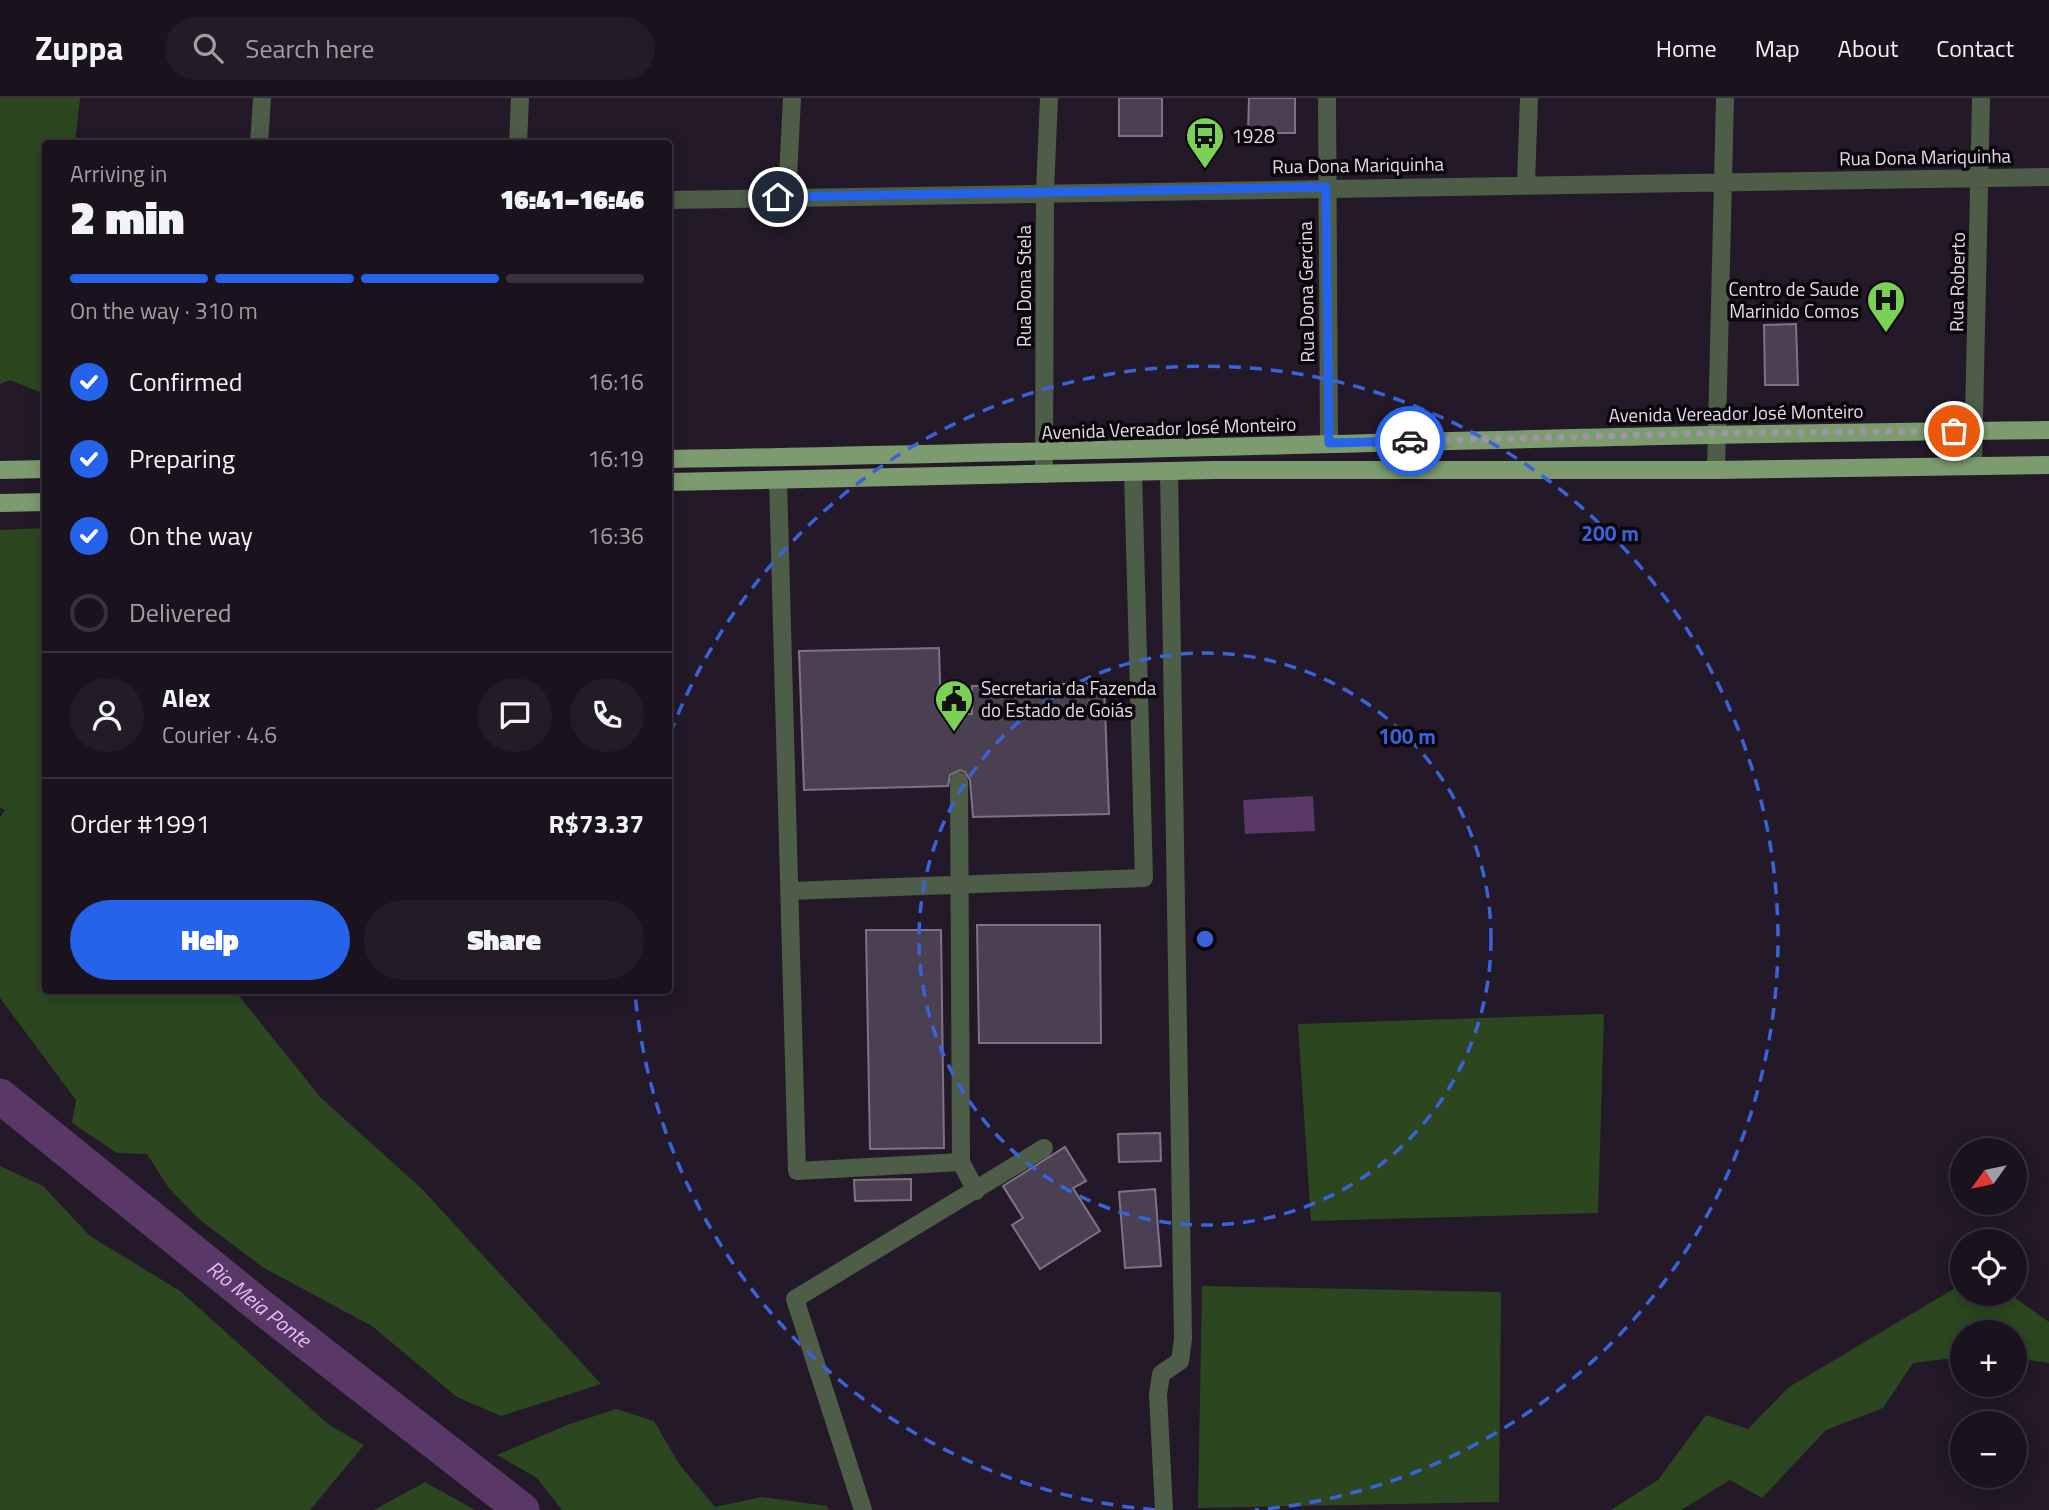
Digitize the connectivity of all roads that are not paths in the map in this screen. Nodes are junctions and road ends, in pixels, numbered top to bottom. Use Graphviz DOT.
graph roads {
  1 [pos="262,98"];
  2 [pos="520,98"];
  3 [pos="792,98"];
  4 [pos="1049,98"];
  5 [pos="1327,98"];
  6 [pos="1529,98"];
  7 [pos="1725,98"];
  8 [pos="1981,98"];
  9 [pos="259,140"];
  10 [pos="518,140"];
  11 [pos="1979,176"];
  12 [pos="2049,177"];
  13 [pos="1723,180"];
  14 [pos="1526,183"];
  15 [pos="1326,187"];
  16 [pos="1045,191"];
  17 [pos="787,197"];
  18 [pos="672,200"];
  19 [pos="2049,430"];
  20 [pos="1976,431"];
  21 [pos="1718,433"];
  22 [pos="1329,443"];
  23 [pos="1044,453"];
  24 [pos="672,459"];
  25 [pos="2049,465"];
  26 [pos="1973,466"];
  27 [pos="42,469"];
  28 [pos="3,470"];
  29 [pos="1716,470"];
  30 [pos="1169,471"];
  31 [pos="1133,472"];
  32 [pos="1044,474"];
  33 [pos="778,480"];
  34 [pos="672,482"];
  35 [pos="37,502"];
  36 [pos="0,503"];
  37 [pos="958,781"];
  38 [pos="959,884"];
  39 [pos="789,891"];
  40 [pos="1044,1149"];
  41 [pos="961,1162"];
  42 [pos="976,1191"];
  43 [pos="863,1510"];
  44 [pos="1164,1510"];
  1 -- 9 [label="street"];
  2 -- 10 [label="street"];
  3 -- 17 [label="street"];
  4 -- 16 [label="street, Rua Dona Stela"];
  5 -- 15 [label="street, Rua Dona Gercina"];
  6 -- 14 [label="street"];
  7 -- 13 [label="street"];
  8 -- 11 [label="street, Rua Roberto"];
  11 -- 12 [label="street, Rua Dona Mariquinha"];
  11 -- 13 [label="street, Rua Dona Mariquinha"];
  11 -- 20 [label="street, Rua Roberto"];
  13 -- 14 [label="street, Rua Dona Mariquinha"];
  13 -- 21 [label="street"];
  14 -- 15 [label="street, Rua Dona Mariquinha"];
  15 -- 16 [label="street, Rua Dona Mariquinha"];
  15 -- 22 [label="street, Rua Dona Gercina"];
  16 -- 17 [label="street, Rua Dona Mariquinha"];
  16 -- 23 [label="street, Rua Dona Stela"];
  17 -- 18 [label="street, Rua Dona Mariquinha"];
  19 -- 20 [label="main road, Avenida Vereador José Monteiro"];
  20 -- 21 [label="main road, Avenida Vereador José Monteiro"];
  20 -- 26 [label="street, Rua Roberto"];
  21 -- 22 [label="main road, Avenida Vereador José Monteiro"];
  21 -- 29 [label="street"];
  22 -- 23 [label="main road, Avenida Vereador José Monteiro"];
  23 -- 24 [label="main road, Avenida Vereador José Monteiro"];
  23 -- 32 [label="street, Rua Dona Stela"];
  25 -- 26 [label="main road"];
  26 -- 29 [label="main road"];
  27 -- 28 [label="main road"];
  29 -- 30 [label="main road"];
  30 -- 31 [label="main road"];
  30 -- 44 [label="street"];
  31 -- 32 [label="main road"];
  31 -- 38 [label="street"];
  32 -- 33 [label="main road"];
  33 -- 34 [label="main road"];
  33 -- 39 [label="street"];
  35 -- 36 [label="main road"];
  37 -- 38 [label="street"];
  38 -- 39 [label="street"];
  38 -- 41 [label="street"];
  39 -- 41 [label="street"];
  40 -- 42 [label="street"];
  41 -- 42 [label="street"];
  42 -- 43 [label="street"];
}
